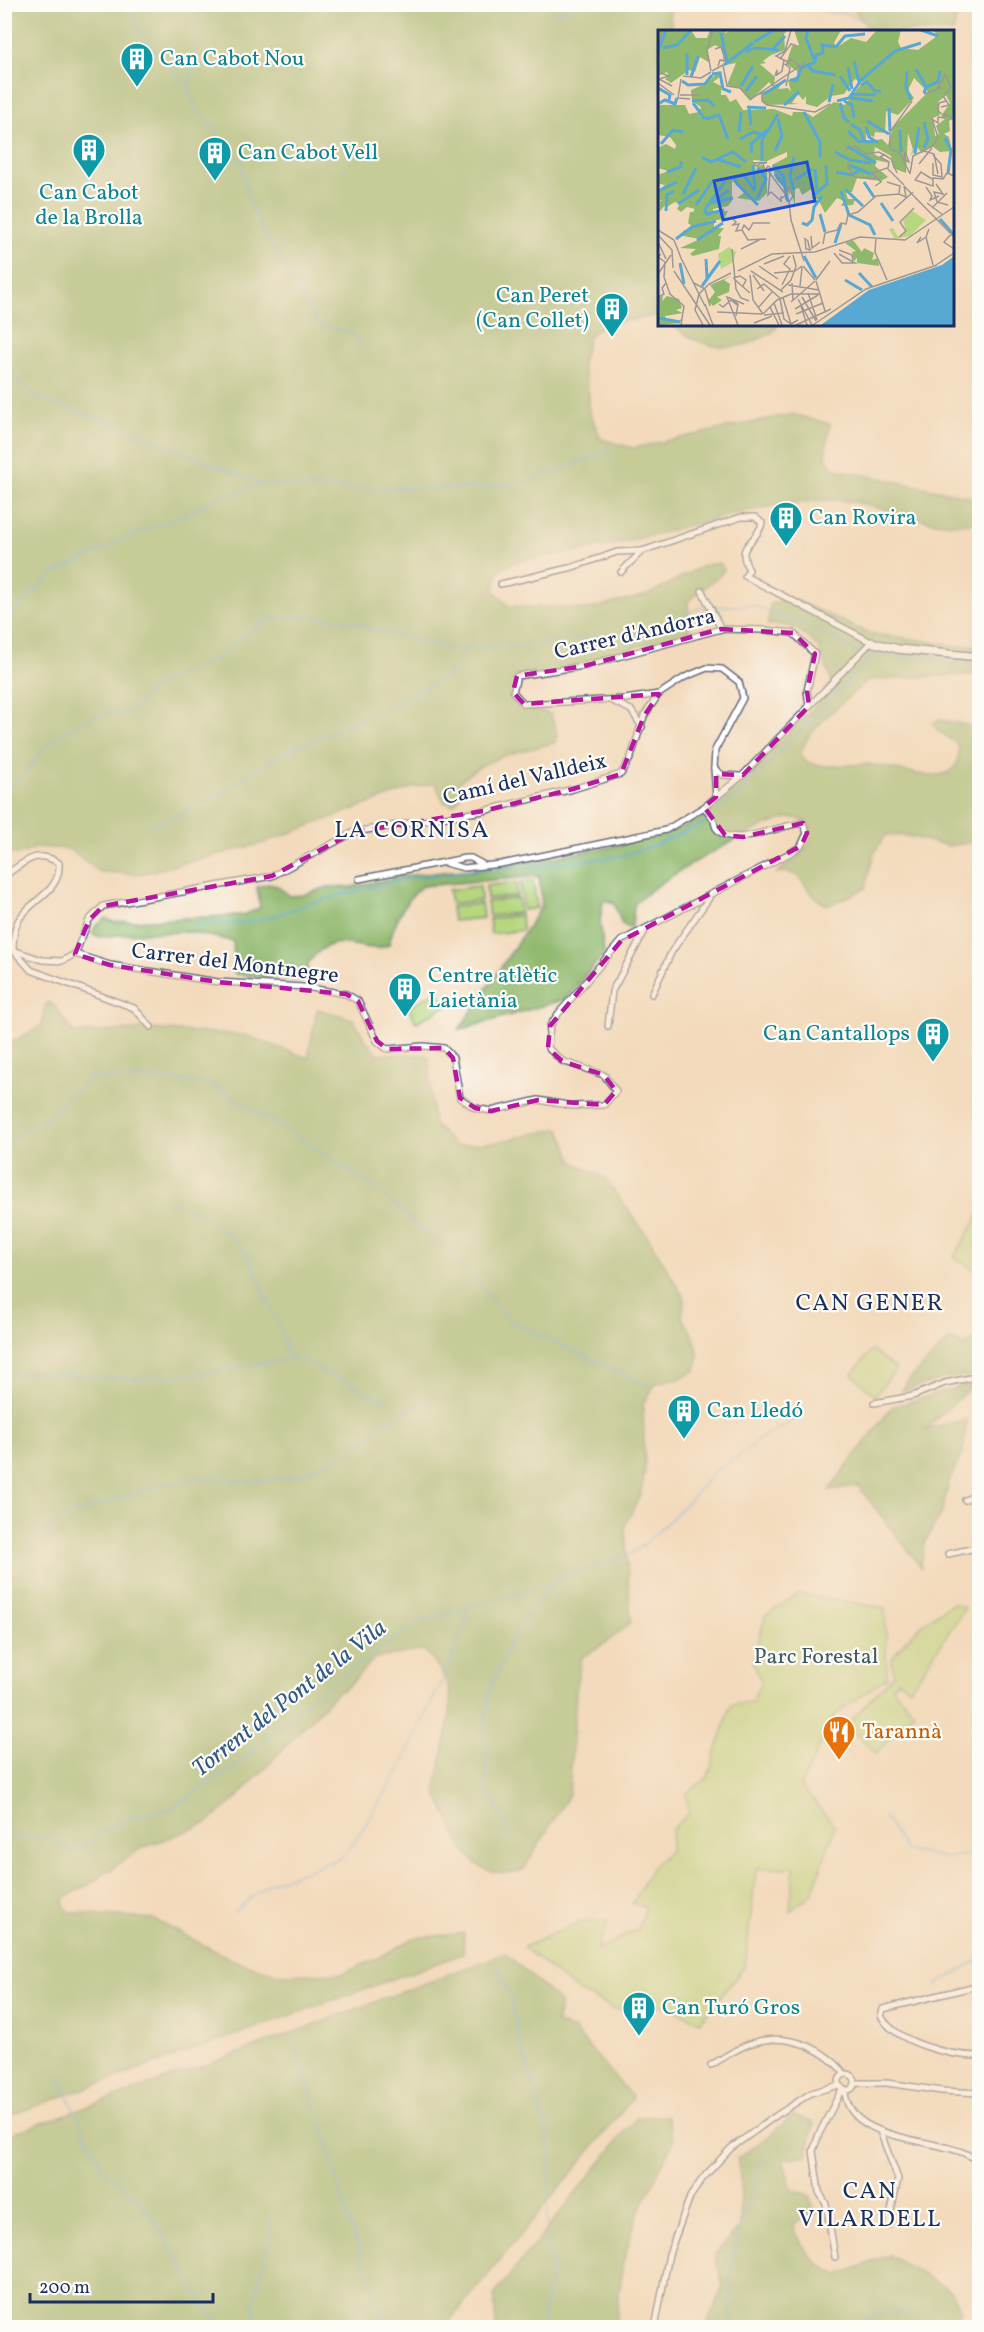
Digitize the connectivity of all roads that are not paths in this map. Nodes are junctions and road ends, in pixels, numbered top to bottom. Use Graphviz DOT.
graph roads {
  1 [pos="642,551"];
  2 [pos="621,572"];
  3 [pos="501,584"];
  4 [pos="702,591"];
  5 [pos="721,629"];
  6 [pos="871,642"];
  7 [pos="980,657"];
  8 [pos="659,694"];
  9 [pos="607,699"];
  10 [pos="809,706"];
  11 [pos="642,727"];
  12 [pos="714,768"];
  13 [pos="743,775"];
  14 [pos="716,797"];
  15 [pos="704,807"];
  16 [pos="445,863"];
  17 [pos="484,865"];
  18 [pos="4,876"];
  19 [pos="359,879"];
  20 [pos="710,896"];
  21 [pos="647,928"];
  22 [pos="13,950"];
  23 [pos="75,954"];
  24 [pos="652,994"];
  25 [pos="608,1026"];
  26 [pos="151,1027"];
  27 [pos="980,1376"];
  28 [pos="874,1403"];
  29 [pos="980,1493"];
  30 [pos="964,1500"];
  31 [pos="979,1547"];
  32 [pos="948,1554"];
  33 [pos="980,1985"];
  34 [pos="980,2056"];
  35 [pos="711,2065"];
  36 [pos="845,2074"];
  37 [pos="856,2083"];
  38 [pos="842,2088"];
  39 [pos="980,2093"];
  40 [pos="880,2131"];
  41 [pos="980,2163"];
  42 [pos="888,2225"];
  43 [pos="835,2257"];
  44 [pos="655,2328"];
  1 -- 2 [label="street"];
  1 -- 3 [label="street"];
  1 -- 6 [label="street"];
  4 -- 5 [label="street"];
  5 -- 9 [label="street, Carrer d'Andorra"];
  5 -- 10 [label="street, Carrer d'Andorra"];
  6 -- 7 [label="street"];
  6 -- 10 [label="street"];
  8 -- 9 [label="street, Carrer d'Andorra"];
  8 -- 11 [label="street, Camí del Valldeix"];
  8 -- 12 [label="street, Camí del Valldeix"];
  9 -- 11 [label="street"];
  10 -- 13 [label="street"];
  11 -- 23 [label="street, Camí del Valldeix"];
  12 -- 13 [label="street"];
  12 -- 14 [label="street, Camí del Valldeix"];
  13 -- 14 [label="street"];
  14 -- 15 [label="street"];
  15 -- 17 [label="street"];
  15 -- 20 [label="street, Carrer del Montnegre"];
  16 -- 17 [label="street"];
  16 -- 17 [label="street"];
  16 -- 19 [label="street"];
  18 -- 22 [label="street"];
  20 -- 21 [label="street, Carrer del Montnegre"];
  20 -- 24 [label="street"];
  21 -- 23 [label="street, Carrer del Montnegre"];
  21 -- 25 [label="street"];
  22 -- 23 [label="street"];
  22 -- 26 [label="street"];
  27 -- 28 [label="street"];
  29 -- 30 [label="street"];
  31 -- 32 [label="street"];
  33 -- 34 [label="street"];
  35 -- 36 [label="street"];
  36 -- 37 [label="street"];
  36 -- 38 [label="street"];
  37 -- 38 [label="street"];
  37 -- 39 [label="street"];
  38 -- 40 [label="street"];
  38 -- 43 [label="street"];
  38 -- 44 [label="street"];
  40 -- 41 [label="street"];
  40 -- 42 [label="street"];
}
